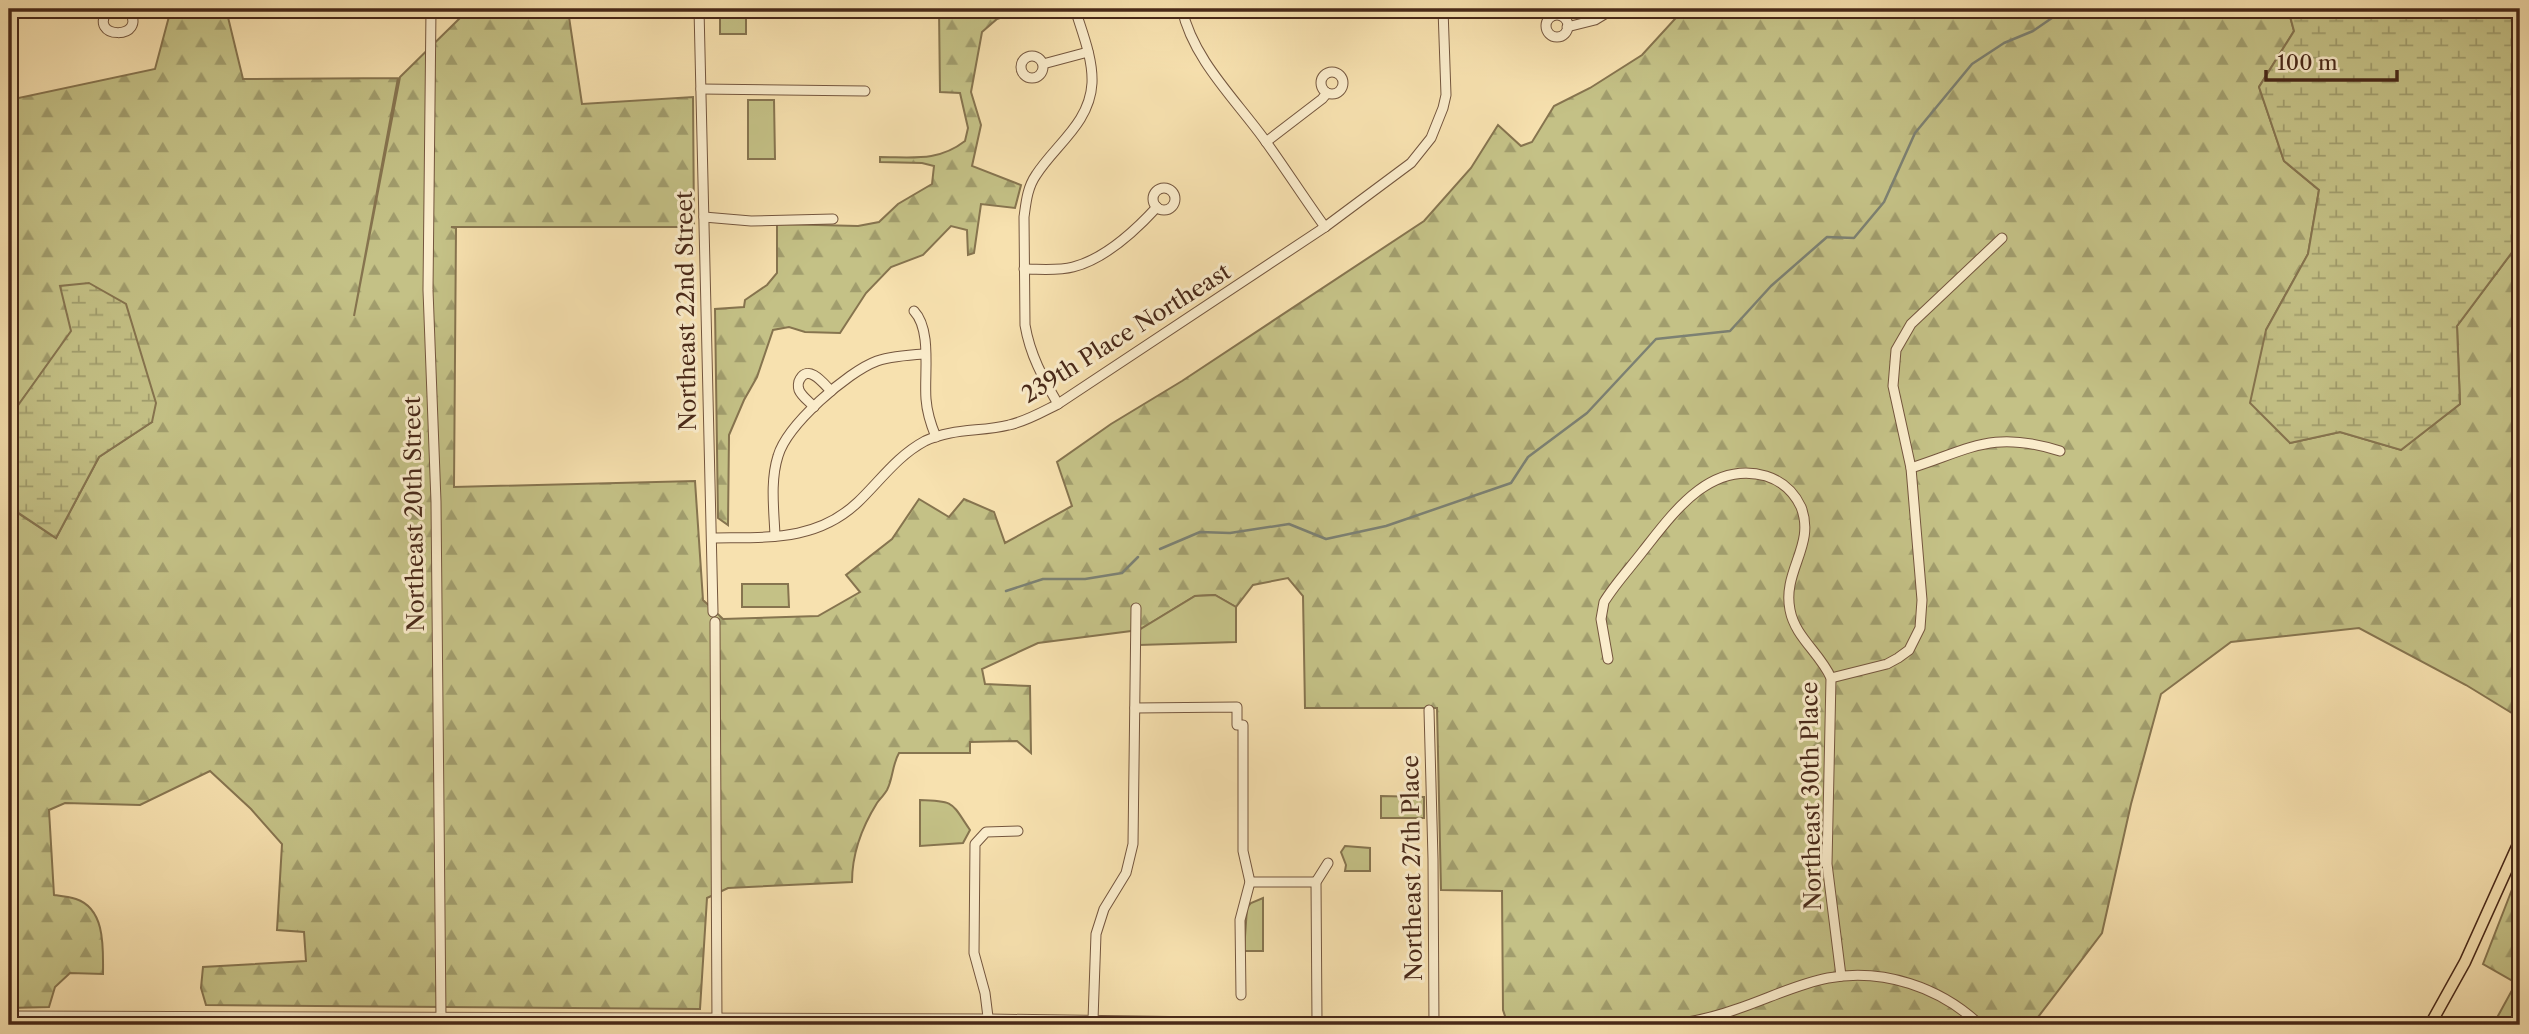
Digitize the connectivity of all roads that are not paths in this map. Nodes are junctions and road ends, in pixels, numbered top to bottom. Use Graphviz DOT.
graph roads {
  1 [pos="109,9"];
  2 [pos="128,9"];
  3 [pos="431,9"];
  4 [pos="699,9"];
  5 [pos="1075,9"];
  6 [pos="1182,9"];
  7 [pos="1443,9"];
  8 [pos="1613,9"];
  9 [pos="1567,27"];
  10 [pos="1088,52"];
  11 [pos="1043,64"];
  12 [pos="701,89"];
  13 [pos="865,91"];
  14 [pos="1326,93"];
  15 [pos="1266,142"];
  16 [pos="1157,207"];
  17 [pos="704,218"];
  18 [pos="833,219"];
  19 [pos="1325,228"];
  20 [pos="2002,238"];
  21 [pos="1024,269"];
  22 [pos="914,311"];
  23 [pos="925,354"];
  24 [pos="831,391"];
  25 [pos="1058,404"];
  26 [pos="814,407"];
  27 [pos="936,437"];
  28 [pos="2060,451"];
  29 [pos="1912,468"];
  30 [pos="775,537"];
  31 [pos="712,538"];
  32 [pos="1136,608"];
  33 [pos="1608,659"];
  34 [pos="1831,678"];
  35 [pos="1135,708"];
  36 [pos="1429,710"];
  37 [pos="1018,831"];
  38 [pos="2520,840"];
  39 [pos="1328,863"];
  40 [pos="1250,881"];
  41 [pos="1316,882"];
  42 [pos="1841,976"];
  43 [pos="1241,995"];
  44 [pos="9,1016"];
  45 [pos="441,1018"];
  46 [pos="185,1020"];
  47 [pos="1093,1020"];
  48 [pos="717,1021"];
  49 [pos="989,1022"];
  50 [pos="1317,1022"];
  51 [pos="1230,1024"];
  52 [pos="1420,1025"];
  53 [pos="1434,1025"];
  54 [pos="1670,1025"];
  55 [pos="1980,1025"];
  56 [pos="2430,1025"];
  1 -- 2 [label="street"];
  3 -- 45 [label="street, Northeast 20th Street"];
  4 -- 12 [label="street, Northeast 22nd Street"];
  5 -- 10 [label="street"];
  6 -- 15 [label="street"];
  7 -- 19 [label="street, 239th Place Northeast"];
  8 -- 9 [label="street"];
  10 -- 11 [label="street"];
  10 -- 21 [label="street"];
  12 -- 13 [label="street"];
  12 -- 17 [label="street, Northeast 22nd Street"];
  14 -- 15 [label="street"];
  15 -- 19 [label="street"];
  16 -- 21 [label="street"];
  17 -- 18 [label="street"];
  17 -- 31 [label="street, Northeast 22nd Street"];
  19 -- 25 [label="street, 239th Place Northeast"];
  20 -- 29 [label="street"];
  21 -- 25 [label="street"];
  22 -- 23 [label="street"];
  23 -- 24 [label="street"];
  23 -- 27 [label="street"];
  24 -- 26 [label="street"];
  24 -- 26 [label="street"];
  25 -- 27 [label="street, 239th Place Northeast"];
  26 -- 30 [label="street"];
  27 -- 30 [label="street, 239th Place Northeast"];
  28 -- 29 [label="street"];
  29 -- 34 [label="street"];
  30 -- 31 [label="street, 239th Place Northeast"];
  31 -- 48 [label="street, Northeast 22nd Street"];
  32 -- 35 [label="street"];
  33 -- 34 [label="street, Northeast 30th Place"];
  34 -- 42 [label="street, Northeast 30th Place"];
  35 -- 40 [label="street"];
  35 -- 47 [label="street"];
  36 -- 53 [label="street, Northeast 27th Place"];
  37 -- 49 [label="street"];
  38 -- 56 [label="main road"];
  39 -- 41 [label="street"];
  40 -- 41 [label="street"];
  40 -- 43 [label="street"];
  41 -- 50 [label="street"];
  42 -- 54 [label="street"];
  42 -- 55 [label="street"];
  44 -- 46 [label="street"];
  45 -- 46 [label="street"];
  45 -- 48 [label="street"];
  47 -- 49 [label="street"];
  47 -- 51 [label="street"];
  48 -- 49 [label="street"];
  50 -- 51 [label="street"];
  50 -- 52 [label="street"];
}
